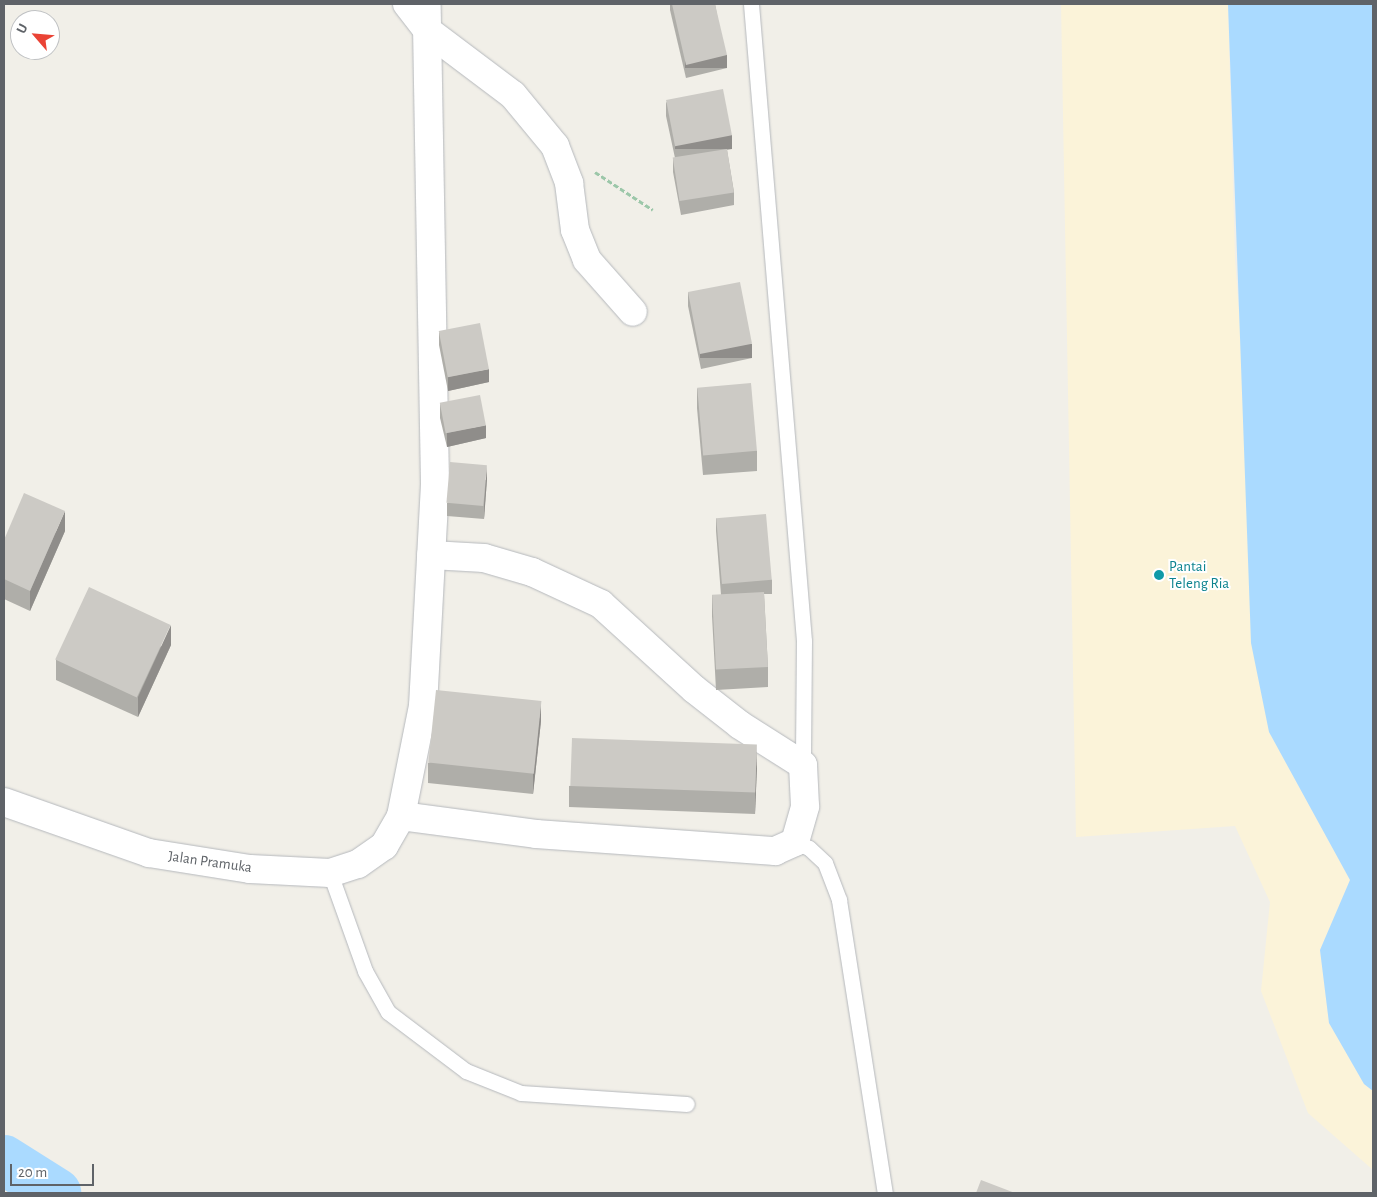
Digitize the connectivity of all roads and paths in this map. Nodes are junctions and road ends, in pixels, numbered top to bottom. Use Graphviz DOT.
graph roads {
  1 [pos="407,4"];
  2 [pos="427,4"];
  3 [pos="751,4"];
  4 [pos="428,31"];
  5 [pos="555,146"];
  6 [pos="653,210"];
  7 [pos="633,312"];
  8 [pos="431,555"];
  9 [pos="803,765"];
  10 [pos="4,802"];
  11 [pos="401,816"];
  12 [pos="795,842"];
  13 [pos="330,873"];
  14 [pos="687,1104"];
  15 [pos="885,1193"];
  1 -- 4 [label="street"];
  2 -- 4 [label="street, Jalan Pramuka"];
  3 -- 9 [label="lane"];
  4 -- 5 [label="street"];
  4 -- 8 [label="street, Jalan Pramuka"];
  5 -- 6 [label="path"];
  5 -- 7 [label="street"];
  8 -- 9 [label="street"];
  8 -- 11 [label="street, Jalan Pramuka"];
  9 -- 12 [label="street"];
  10 -- 13 [label="street, Jalan Pramuka"];
  11 -- 12 [label="street"];
  11 -- 13 [label="street, Jalan Pramuka"];
  12 -- 15 [label="lane"];
  13 -- 14 [label="lane"];
}
